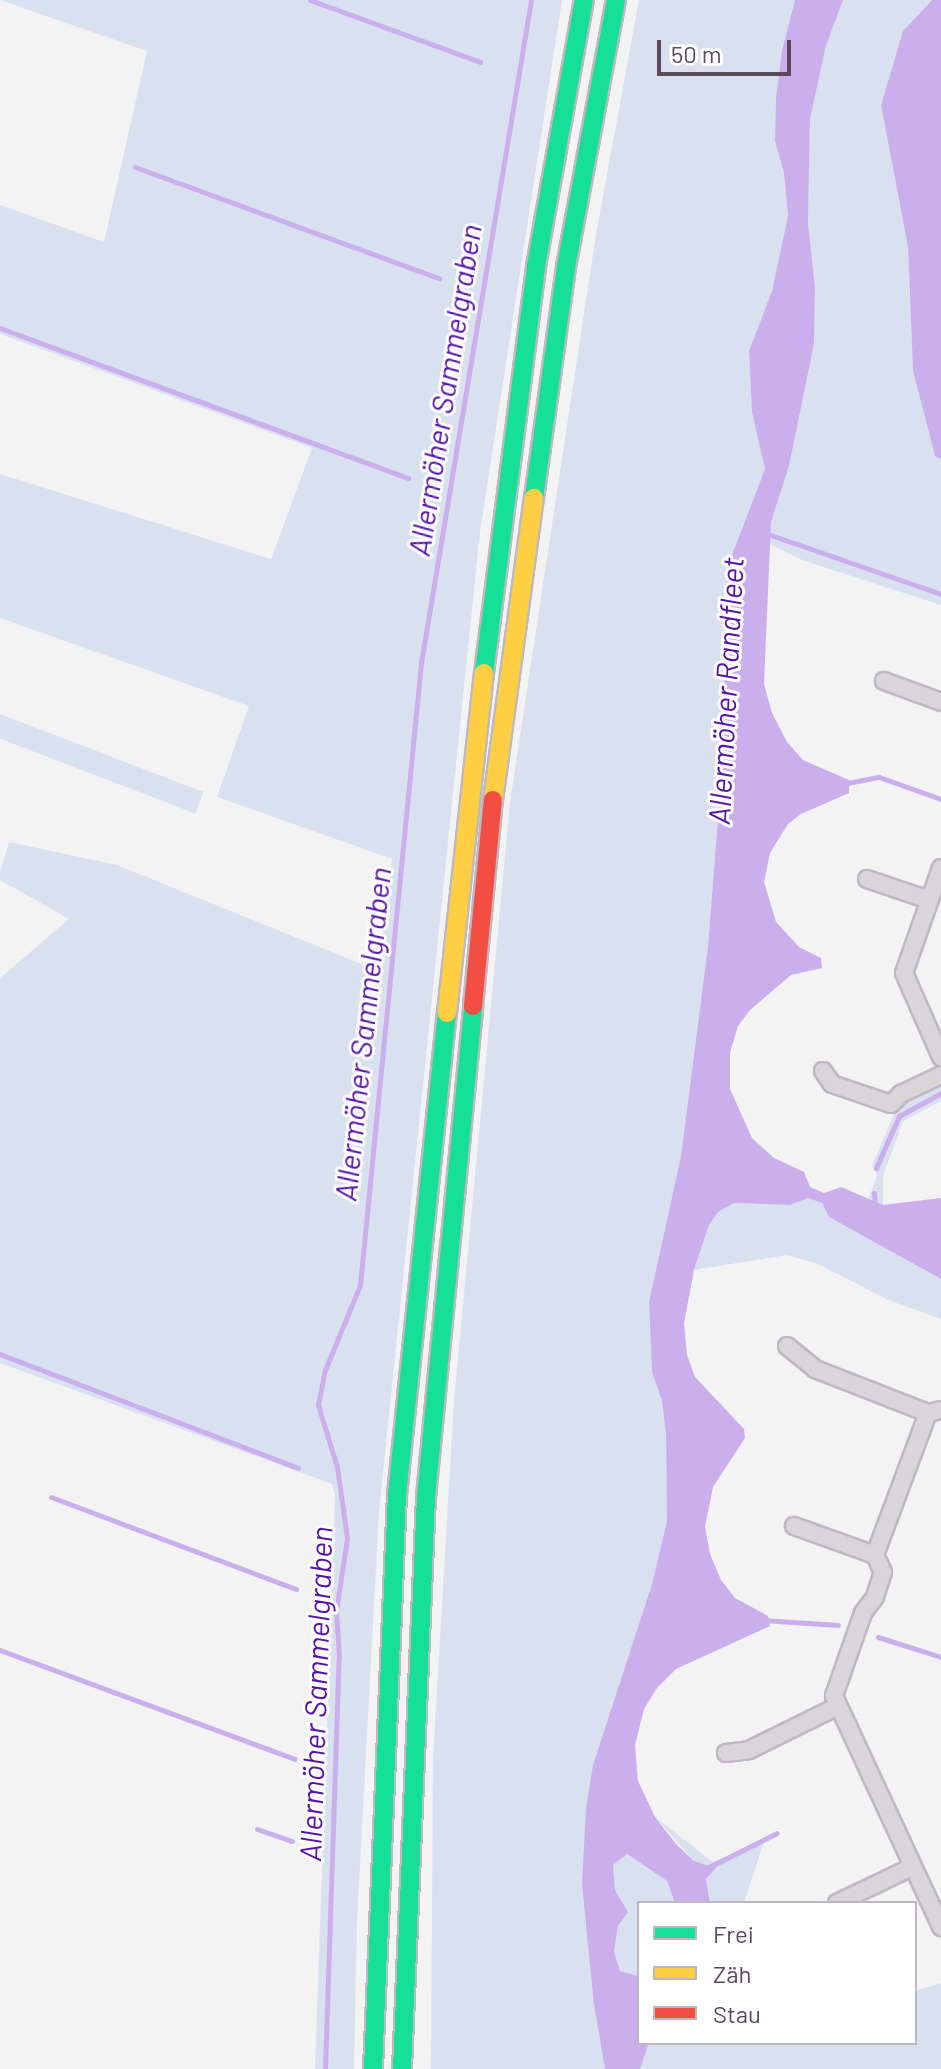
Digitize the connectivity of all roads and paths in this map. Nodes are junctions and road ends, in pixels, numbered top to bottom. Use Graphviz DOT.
graph roads {
  1 [pos="584,0"];
  2 [pos="616,0"];
  3 [pos="884,681"];
  4 [pos="941,702"];
  5 [pos="941,868"];
  6 [pos="867,879"];
  7 [pos="929,900"];
  8 [pos="941,1057"];
  9 [pos="823,1071"];
  10 [pos="941,1075"];
  11 [pos="787,1346"];
  12 [pos="935,1412"];
  13 [pos="794,1526"];
  14 [pos="875,1555"];
  15 [pos="838,1706"];
  16 [pos="726,1753"];
  17 [pos="912,1867"];
  18 [pos="841,1901"];
  19 [pos="941,1927"];
  20 [pos="373,2069"];
  21 [pos="402,2069"];
  1 -- 20 [label="highway"];
  2 -- 21 [label="highway"];
  3 -- 4 [label="street"];
  5 -- 7 [label="street"];
  6 -- 7 [label="street"];
  7 -- 8 [label="street"];
  9 -- 10 [label="street"];
  11 -- 12 [label="street"];
  12 -- 14 [label="street"];
  13 -- 14 [label="street"];
  14 -- 15 [label="street"];
  15 -- 16 [label="street"];
  15 -- 17 [label="street"];
  17 -- 18 [label="street"];
  17 -- 19 [label="street"];
}
